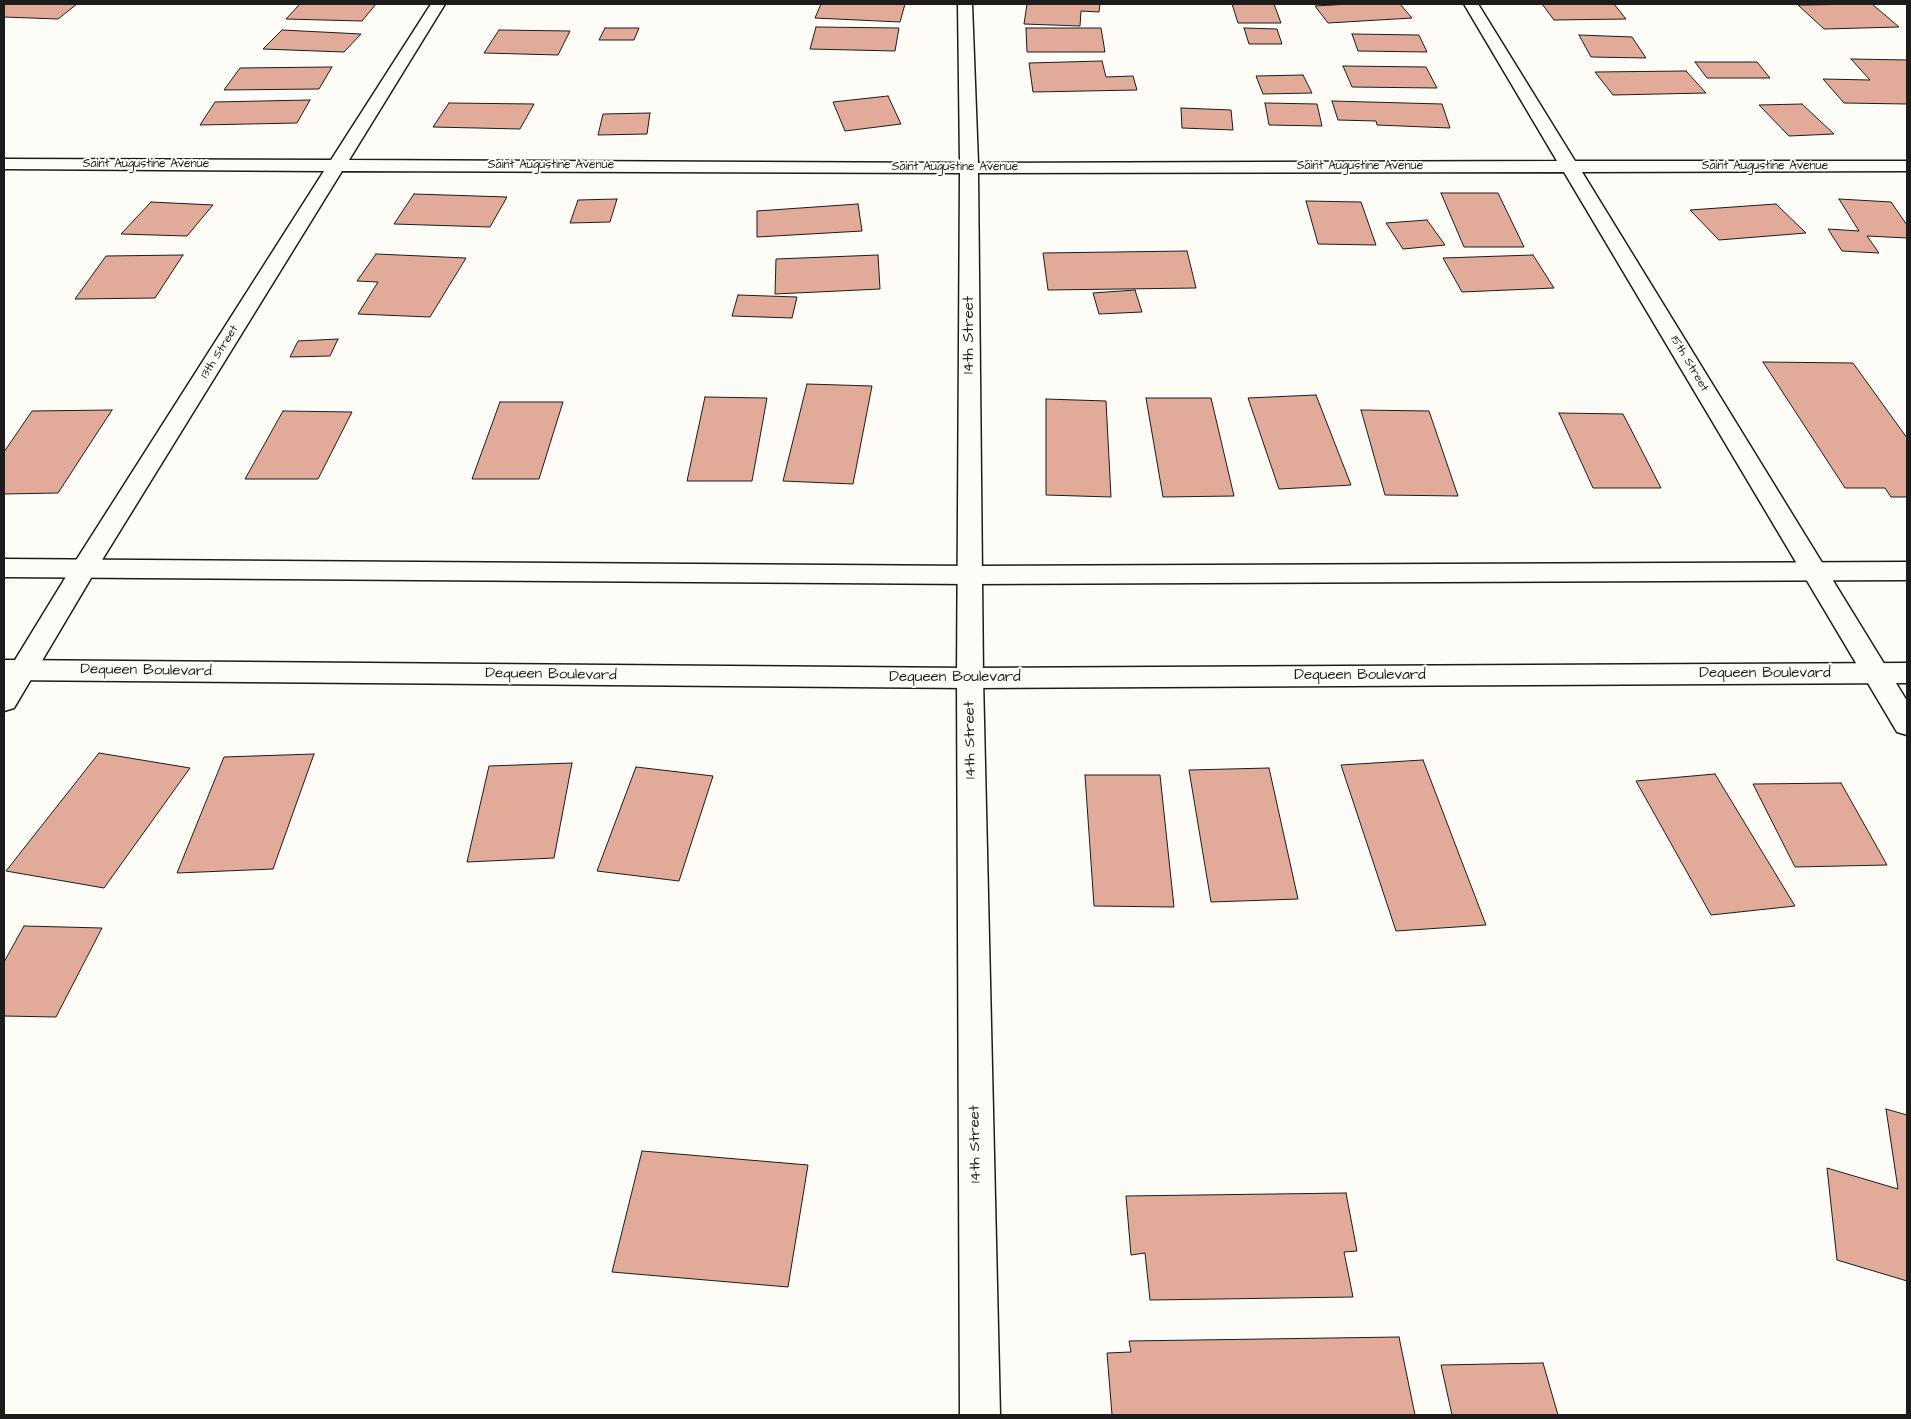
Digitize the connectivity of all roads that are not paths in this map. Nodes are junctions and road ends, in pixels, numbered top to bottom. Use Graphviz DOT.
graph roads {
  1 [pos="438,4"];
  2 [pos="965,4"];
  3 [pos="1470,4"];
  4 [pos="4,164"];
  5 [pos="338,164"];
  6 [pos="1569,166"];
  7 [pos="1907,166"];
  8 [pos="969,168"];
  9 [pos="4,568"];
  10 [pos="84,568"];
  11 [pos="1814,571"];
  12 [pos="1907,571"];
  13 [pos="972,575"];
  14 [pos="13,670"];
  15 [pos="1876,673"];
  16 [pos="1907,673"];
  17 [pos="970,678"];
  18 [pos="4,701"];
  19 [pos="1907,724"];
  20 [pos="980,1415"];
  1 -- 5 [label="street, 13th Street"];
  2 -- 8 [label="street, 14th Street"];
  3 -- 6 [label="street, 15th Street"];
  4 -- 5 [label="street, Saint Augustine Avenue"];
  5 -- 8 [label="street, Saint Augustine Avenue"];
  5 -- 10 [label="street, 13th Street"];
  6 -- 7 [label="street, Saint Augustine Avenue"];
  6 -- 8 [label="street, Saint Augustine Avenue"];
  6 -- 11 [label="street, 15th Street"];
  8 -- 13 [label="street, 14th Street"];
  9 -- 10 [label="street"];
  10 -- 13 [label="street"];
  10 -- 14 [label="street, 13th Street"];
  11 -- 12 [label="street"];
  11 -- 13 [label="street"];
  11 -- 15 [label="street, 15th Street"];
  13 -- 17 [label="street, 14th Street"];
  14 -- 17 [label="street, Dequeen Boulevard"];
  14 -- 18 [label="street, 13th Street"];
  15 -- 16 [label="street, Dequeen Boulevard"];
  15 -- 17 [label="street, Dequeen Boulevard"];
  15 -- 19 [label="street, 15th Street"];
  17 -- 20 [label="street, 14th Street"];
}
